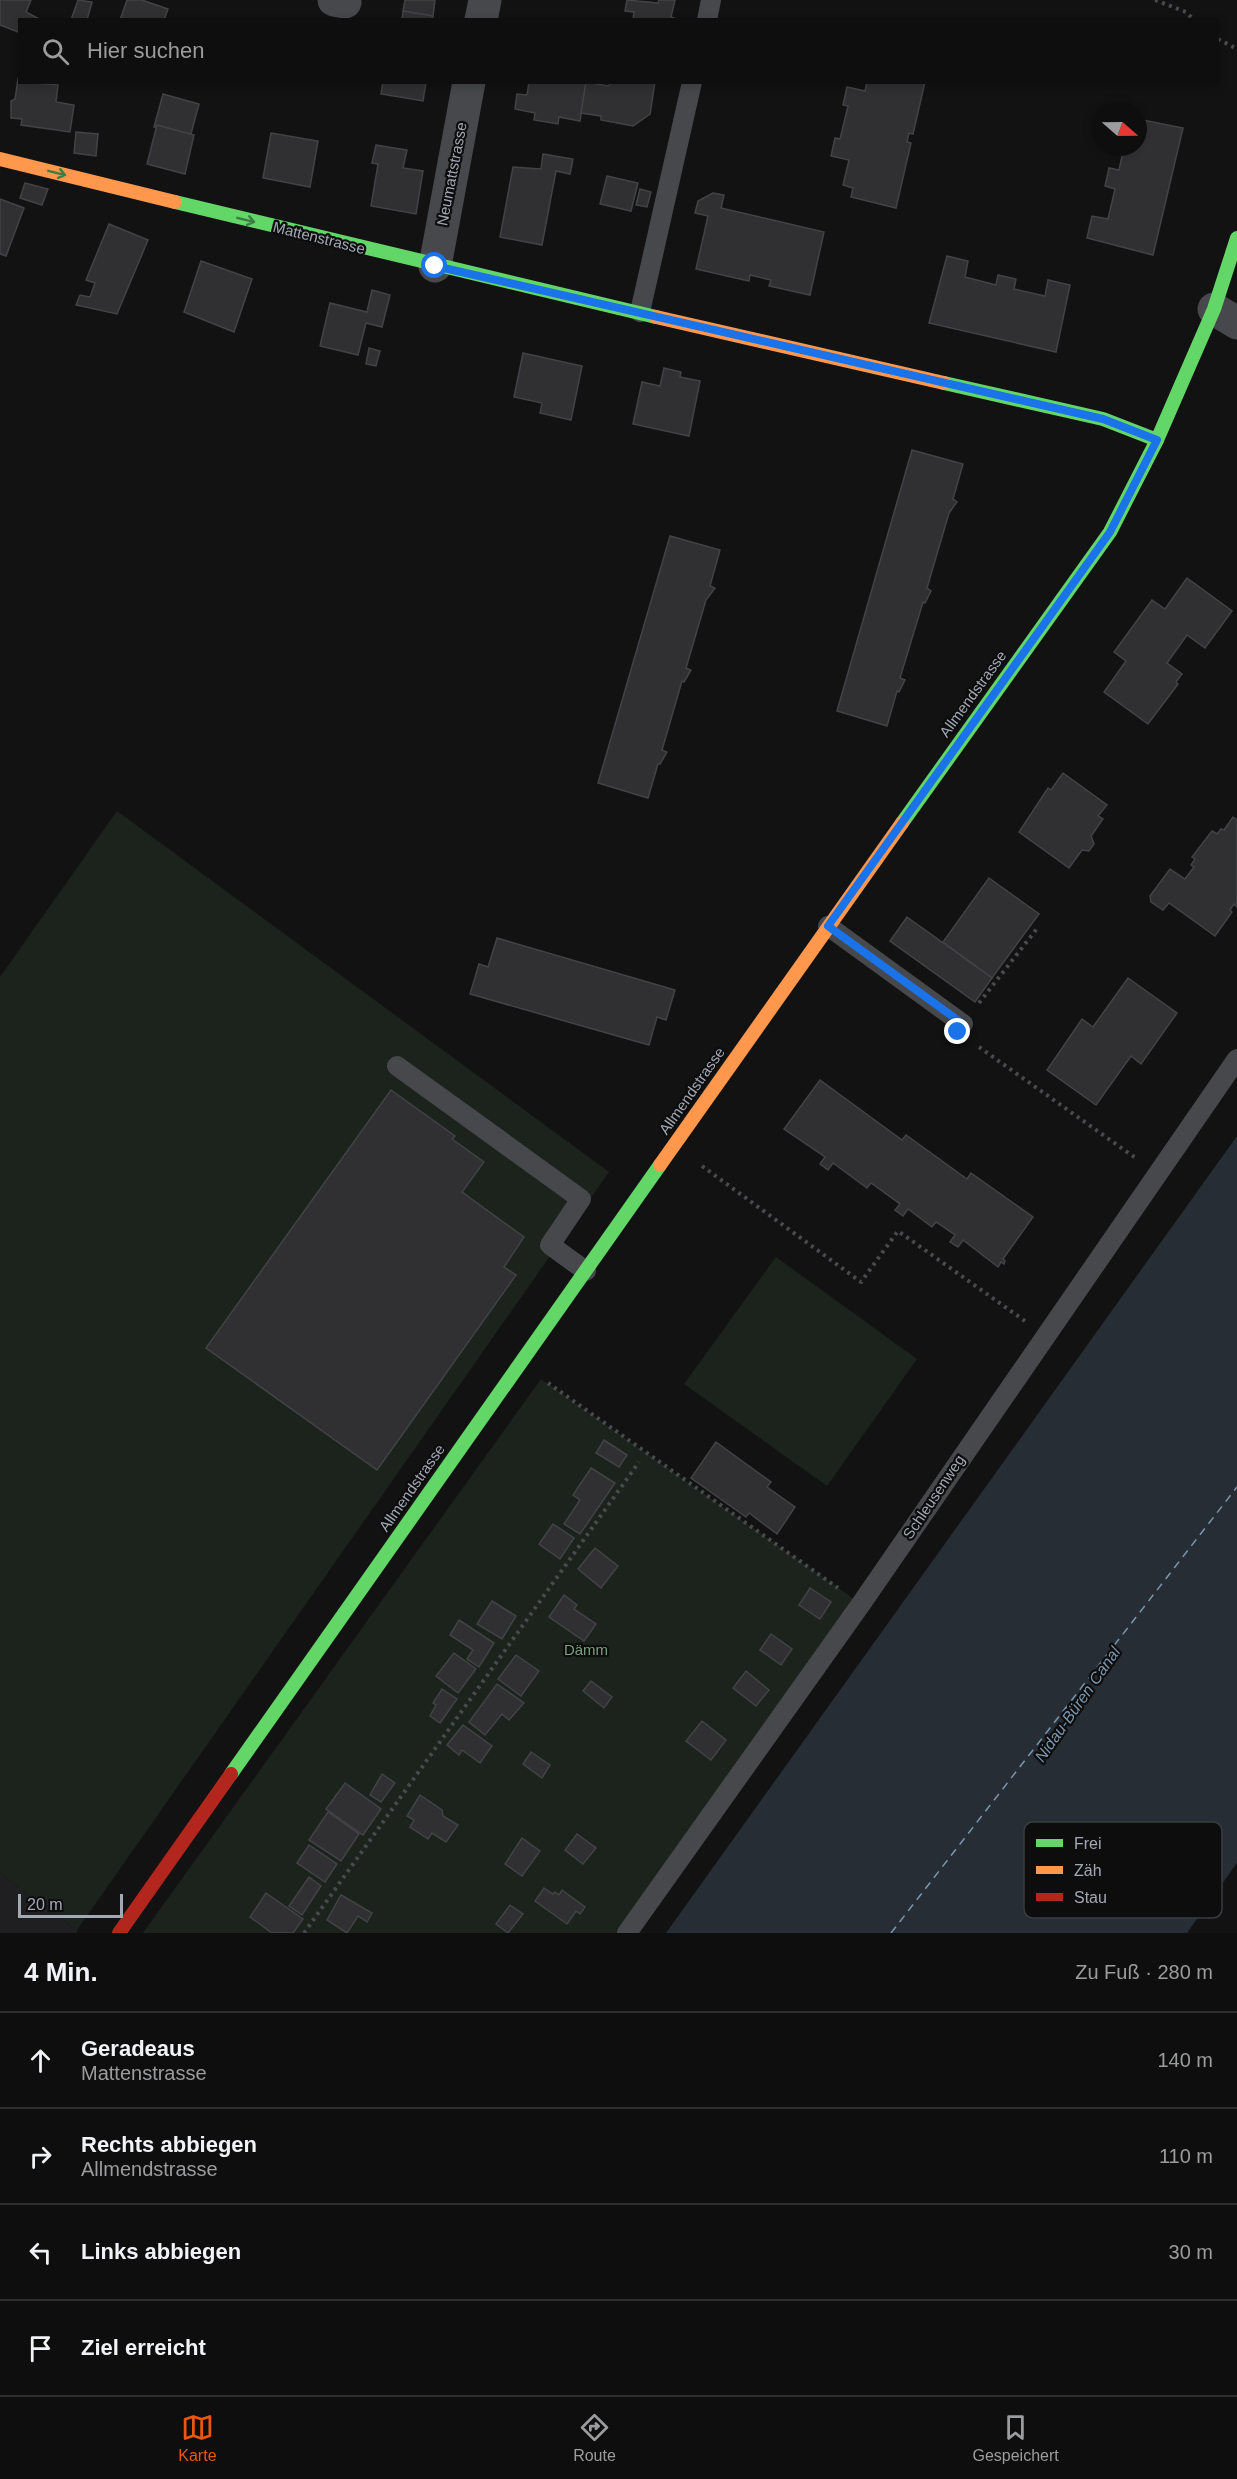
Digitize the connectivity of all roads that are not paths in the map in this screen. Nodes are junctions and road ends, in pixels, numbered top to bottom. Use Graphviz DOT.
graph roads {
  1 [pos="485,0"];
  2 [pos="711,0"];
  3 [pos="481,18"];
  4 [pos="707,18"];
  5 [pos="469,84"];
  6 [pos="692,84"];
  7 [pos="0,159"];
  8 [pos="1237,238"];
  9 [pos="435,266"];
  10 [pos="640,312"];
  11 [pos="1226,316"];
  12 [pos="1157,440"];
  13 [pos="828,926"];
  14 [pos="963,1024"];
  15 [pos="1237,1059"];
  16 [pos="397,1066"];
  17 [pos="586,1271"];
  18 [pos="119,1933"];
  19 [pos="627,1933"];
  1 -- 3 [label="street"];
  2 -- 4 [label="lane"];
  5 -- 9 [label="street, Neumattstrasse"];
  6 -- 10 [label="lane"];
  7 -- 9 [label="main road, Mattenstrasse, one-way"];
  8 -- 11 [label="main road, Allmendstrasse"];
  9 -- 10 [label="main road, Mattenstrasse"];
  10 -- 12 [label="main road, Mattenstrasse"];
  11 -- 12 [label="main road, Allmendstrasse"];
  12 -- 13 [label="main road, Allmendstrasse"];
  13 -- 14 [label="lane"];
  13 -- 17 [label="main road, Allmendstrasse"];
  15 -- 19 [label="lane, Schleusenweg"];
  16 -- 17 [label="lane"];
  17 -- 18 [label="main road, Allmendstrasse"];
}
